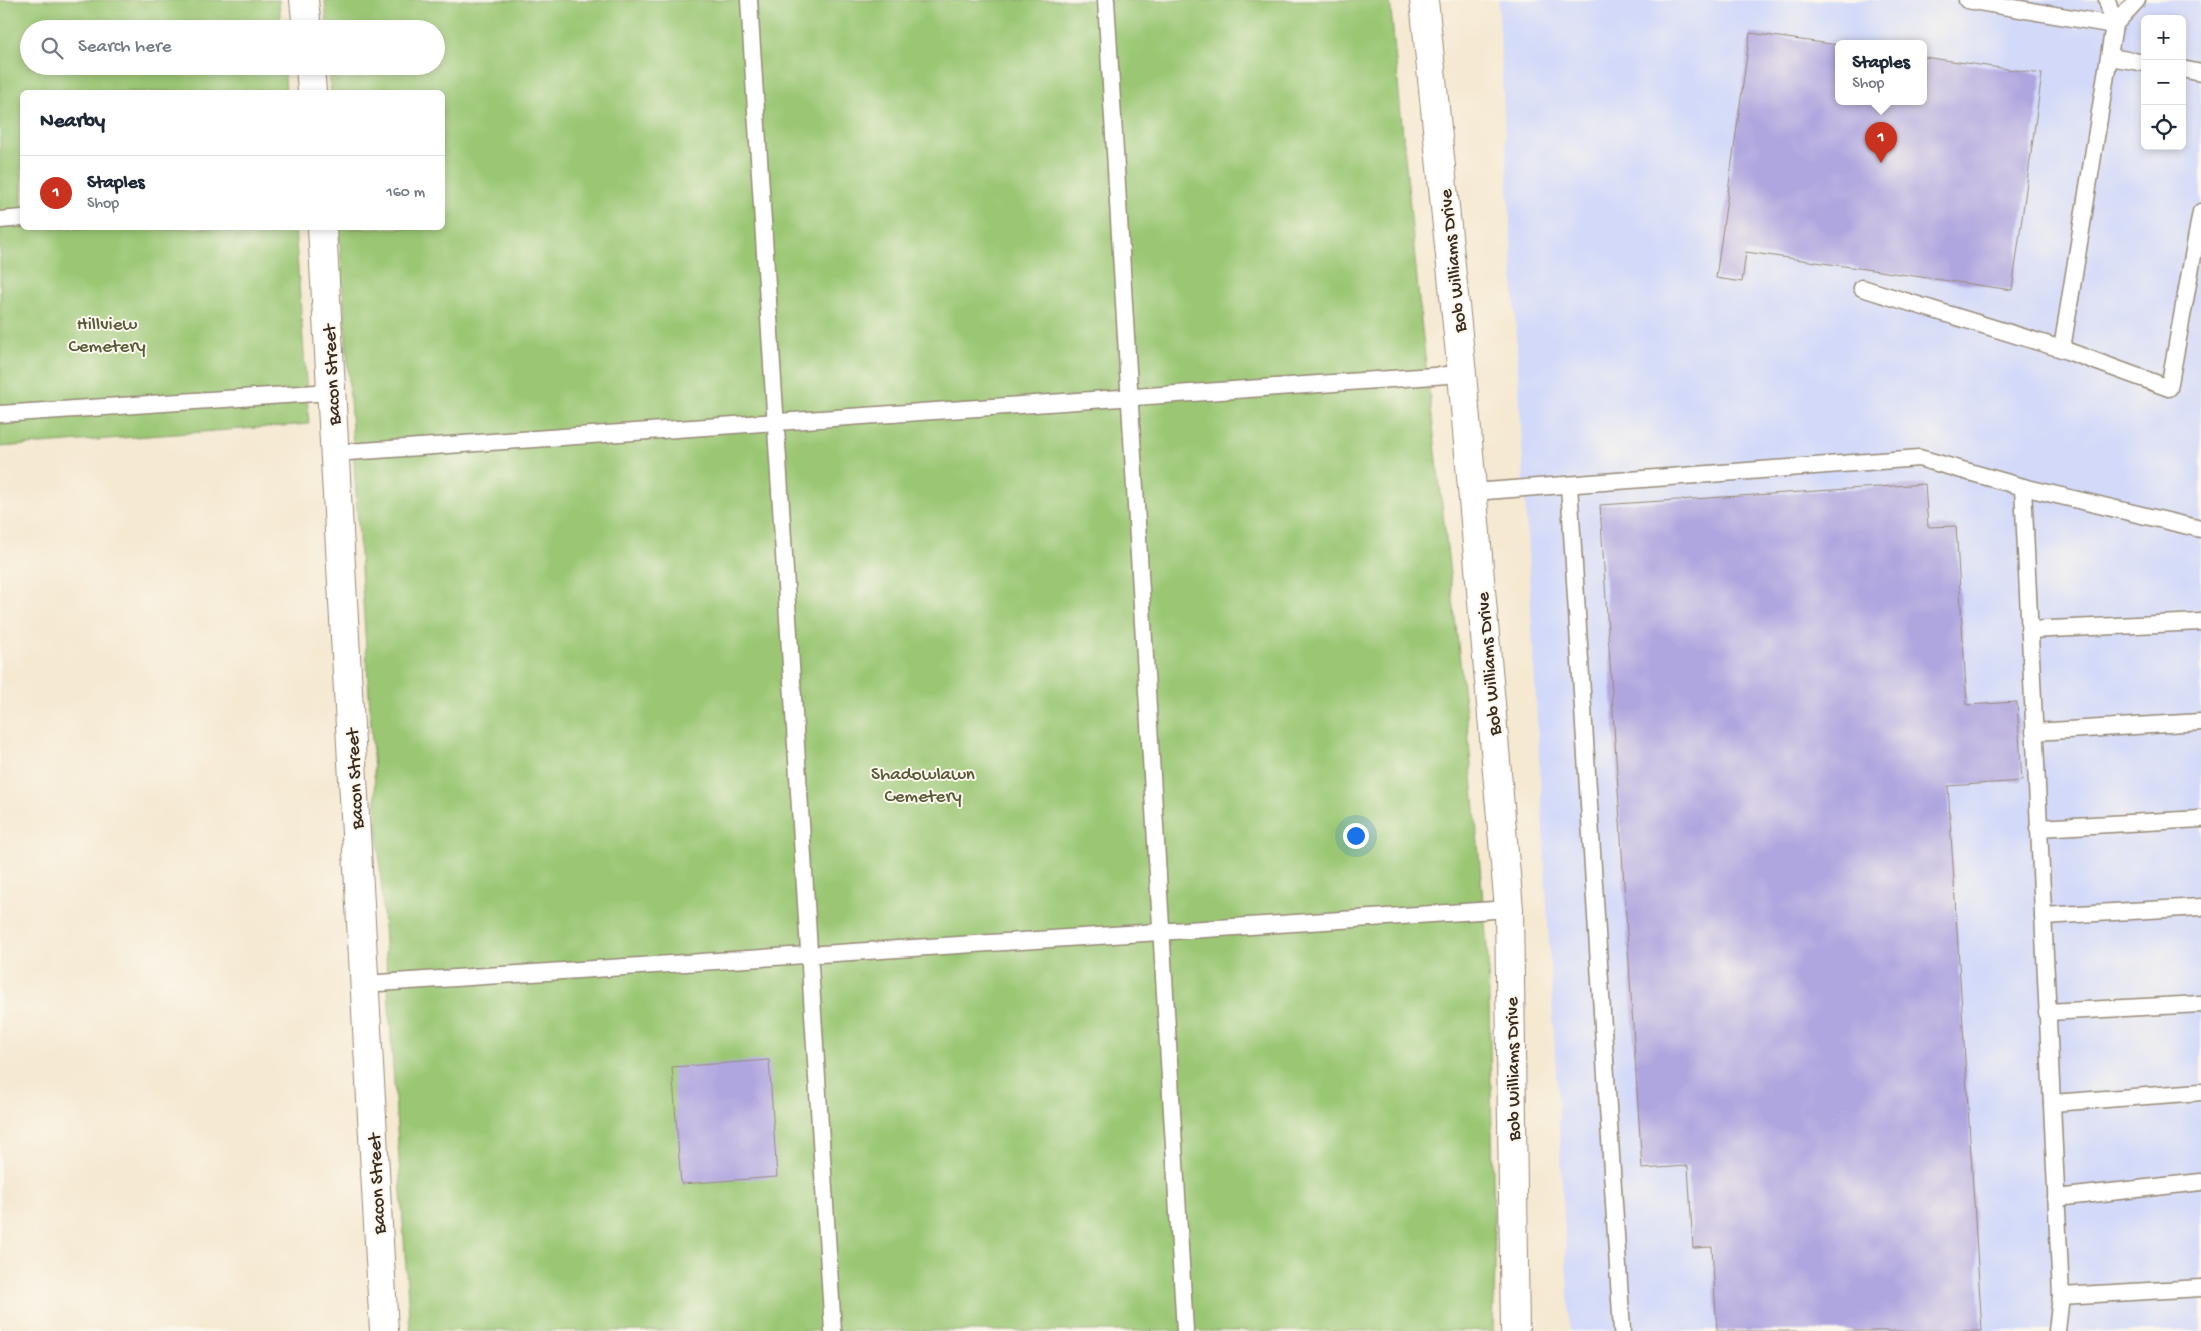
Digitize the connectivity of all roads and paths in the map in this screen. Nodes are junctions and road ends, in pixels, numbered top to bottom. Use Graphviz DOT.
graph roads {
  1 [pos="304,0"];
  2 [pos="749,0"];
  3 [pos="1106,0"];
  4 [pos="1424,0"];
  5 [pos="1967,0"];
  6 [pos="2107,0"];
  7 [pos="2137,0"];
  8 [pos="306,20"];
  9 [pos="2114,25"];
  10 [pos="2110,57"];
  11 [pos="2141,62"];
  12 [pos="2186,70"];
  13 [pos="2201,72"];
  14 [pos="311,75"];
  15 [pos="312,90"];
  16 [pos="2201,212"];
  17 [pos="20,218"];
  18 [pos="0,220"];
  19 [pos="322,230"];
  20 [pos="1862,288"];
  21 [pos="2062,349"];
  22 [pos="1462,374"];
  23 [pos="331,392"];
  24 [pos="1130,397"];
  25 [pos="0,414"];
  26 [pos="776,422"];
  27 [pos="334,453"];
  28 [pos="1569,485"];
  29 [pos="2023,487"];
  30 [pos="1472,492"];
  31 [pos="2201,529"];
  32 [pos="2201,622"];
  33 [pos="2029,630"];
  34 [pos="2201,722"];
  35 [pos="2034,732"];
  36 [pos="2201,819"];
  37 [pos="2038,828"];
  38 [pos="2201,907"];
  39 [pos="1509,909"];
  40 [pos="2043,916"];
  41 [pos="1162,931"];
  42 [pos="808,954"];
  43 [pos="364,984"];
  44 [pos="2201,1004"];
  45 [pos="2047,1012"];
  46 [pos="2201,1092"];
  47 [pos="2052,1103"];
  48 [pos="2201,1182"];
  49 [pos="2056,1198"];
  50 [pos="2201,1288"];
  51 [pos="2061,1296"];
  52 [pos="384,1331"];
  53 [pos="833,1331"];
  54 [pos="1185,1331"];
  55 [pos="1515,1331"];
  56 [pos="1622,1331"];
  57 [pos="2057,1331"];
  1 -- 8 [label="street"];
  2 -- 26 [label="lane"];
  3 -- 24 [label="lane"];
  4 -- 22 [label="street, Bob Williams Drive"];
  5 -- 9 [label="lane"];
  6 -- 9 [label="lane"];
  7 -- 9 [label="lane"];
  9 -- 10 [label="lane"];
  10 -- 11 [label="lane"];
  10 -- 21 [label="lane"];
  12 -- 13 [label="lane"];
  14 -- 15 [label="street"];
  16 -- 21 [label="lane"];
  17 -- 18 [label="lane"];
  19 -- 23 [label="street, Bacon Street"];
  20 -- 21 [label="lane"];
  22 -- 24 [label="lane"];
  22 -- 30 [label="street, Bob Williams Drive"];
  23 -- 25 [label="lane"];
  23 -- 27 [label="street, Bacon Street"];
  24 -- 26 [label="lane"];
  24 -- 41 [label="lane"];
  26 -- 27 [label="lane"];
  26 -- 42 [label="lane"];
  27 -- 43 [label="street, Bacon Street"];
  28 -- 29 [label="lane"];
  28 -- 30 [label="lane"];
  28 -- 56 [label="lane"];
  29 -- 31 [label="lane"];
  29 -- 33 [label="lane"];
  30 -- 39 [label="street, Bob Williams Drive"];
  32 -- 33 [label="lane"];
  33 -- 35 [label="lane"];
  34 -- 35 [label="lane"];
  35 -- 37 [label="lane"];
  36 -- 37 [label="lane"];
  37 -- 40 [label="lane"];
  38 -- 40 [label="lane"];
  39 -- 41 [label="lane"];
  39 -- 55 [label="street, Bob Williams Drive"];
  40 -- 45 [label="lane"];
  41 -- 42 [label="lane"];
  41 -- 54 [label="lane"];
  42 -- 43 [label="lane"];
  42 -- 53 [label="lane"];
  43 -- 52 [label="street, Bacon Street"];
  44 -- 45 [label="lane"];
  45 -- 47 [label="lane"];
  46 -- 47 [label="lane"];
  47 -- 49 [label="lane"];
  48 -- 49 [label="lane"];
  49 -- 51 [label="lane"];
  50 -- 51 [label="lane"];
  51 -- 57 [label="lane"];
}
